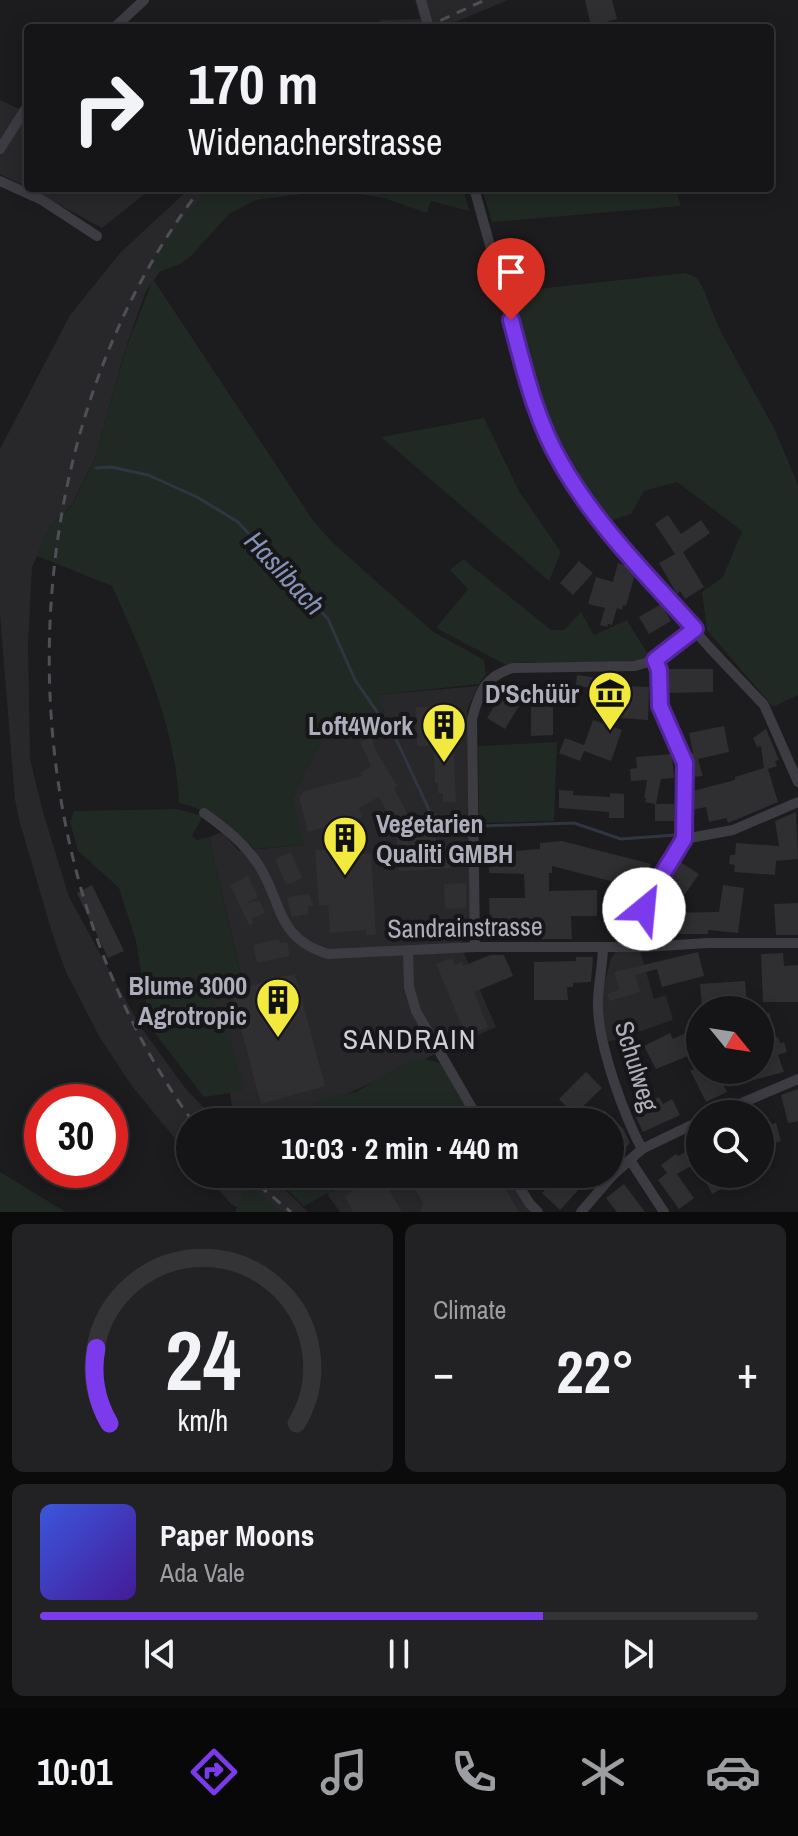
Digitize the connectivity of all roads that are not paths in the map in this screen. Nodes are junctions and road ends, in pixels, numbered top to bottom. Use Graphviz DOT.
graph roads {
  1 [pos="144,0"];
  2 [pos="421,0"];
  3 [pos="118,24"];
  4 [pos="428,24"];
  5 [pos="24,111"];
  6 [pos="0,149"];
  7 [pos="0,181"];
  8 [pos="24,192"];
  9 [pos="24,192"];
  10 [pos="475,192"];
  11 [pos="97,236"];
  12 [pos="695,629"];
  13 [pos="655,660"];
  14 [pos="798,782"];
  15 [pos="798,802"];
  16 [pos="204,813"];
  17 [pos="684,839"];
  18 [pos="798,943"];
  19 [pos="475,947"];
  20 [pos="603,947"];
  21 [pos="643,947"];
  22 [pos="408,950"];
  23 [pos="798,1079"];
  24 [pos="749,1100"];
  25 [pos="472,1108"];
  26 [pos="686,1128"];
  27 [pos="642,1149"];
  28 [pos="630,1160"];
  29 [pos="520,1188"];
  30 [pos="538,1212"];
  31 [pos="581,1212"];
  32 [pos="664,1212"];
  1 -- 3 [label="street"];
  2 -- 4 [label="street"];
  5 -- 6 [label="street"];
  7 -- 8 [label="street"];
  9 -- 11 [label="street"];
  10 -- 12 [label="street"];
  12 -- 13 [label="street"];
  12 -- 14 [label="street"];
  13 -- 17 [label="street"];
  13 -- 19 [label="street"];
  15 -- 17 [label="street"];
  16 -- 22 [label="street, Sandrainstrasse"];
  17 -- 21 [label="street"];
  18 -- 21 [label="street, Sandrainstrasse"];
  19 -- 20 [label="street, Sandrainstrasse"];
  19 -- 22 [label="street, Sandrainstrasse"];
  20 -- 21 [label="street, Sandrainstrasse"];
  20 -- 27 [label="street, Schulweg"];
  22 -- 25 [label="street"];
  23 -- 24 [label="street"];
  26 -- 27 [label="street"];
  27 -- 28 [label="street"];
  28 -- 31 [label="street"];
  28 -- 32 [label="street"];
  29 -- 30 [label="street"];
}
